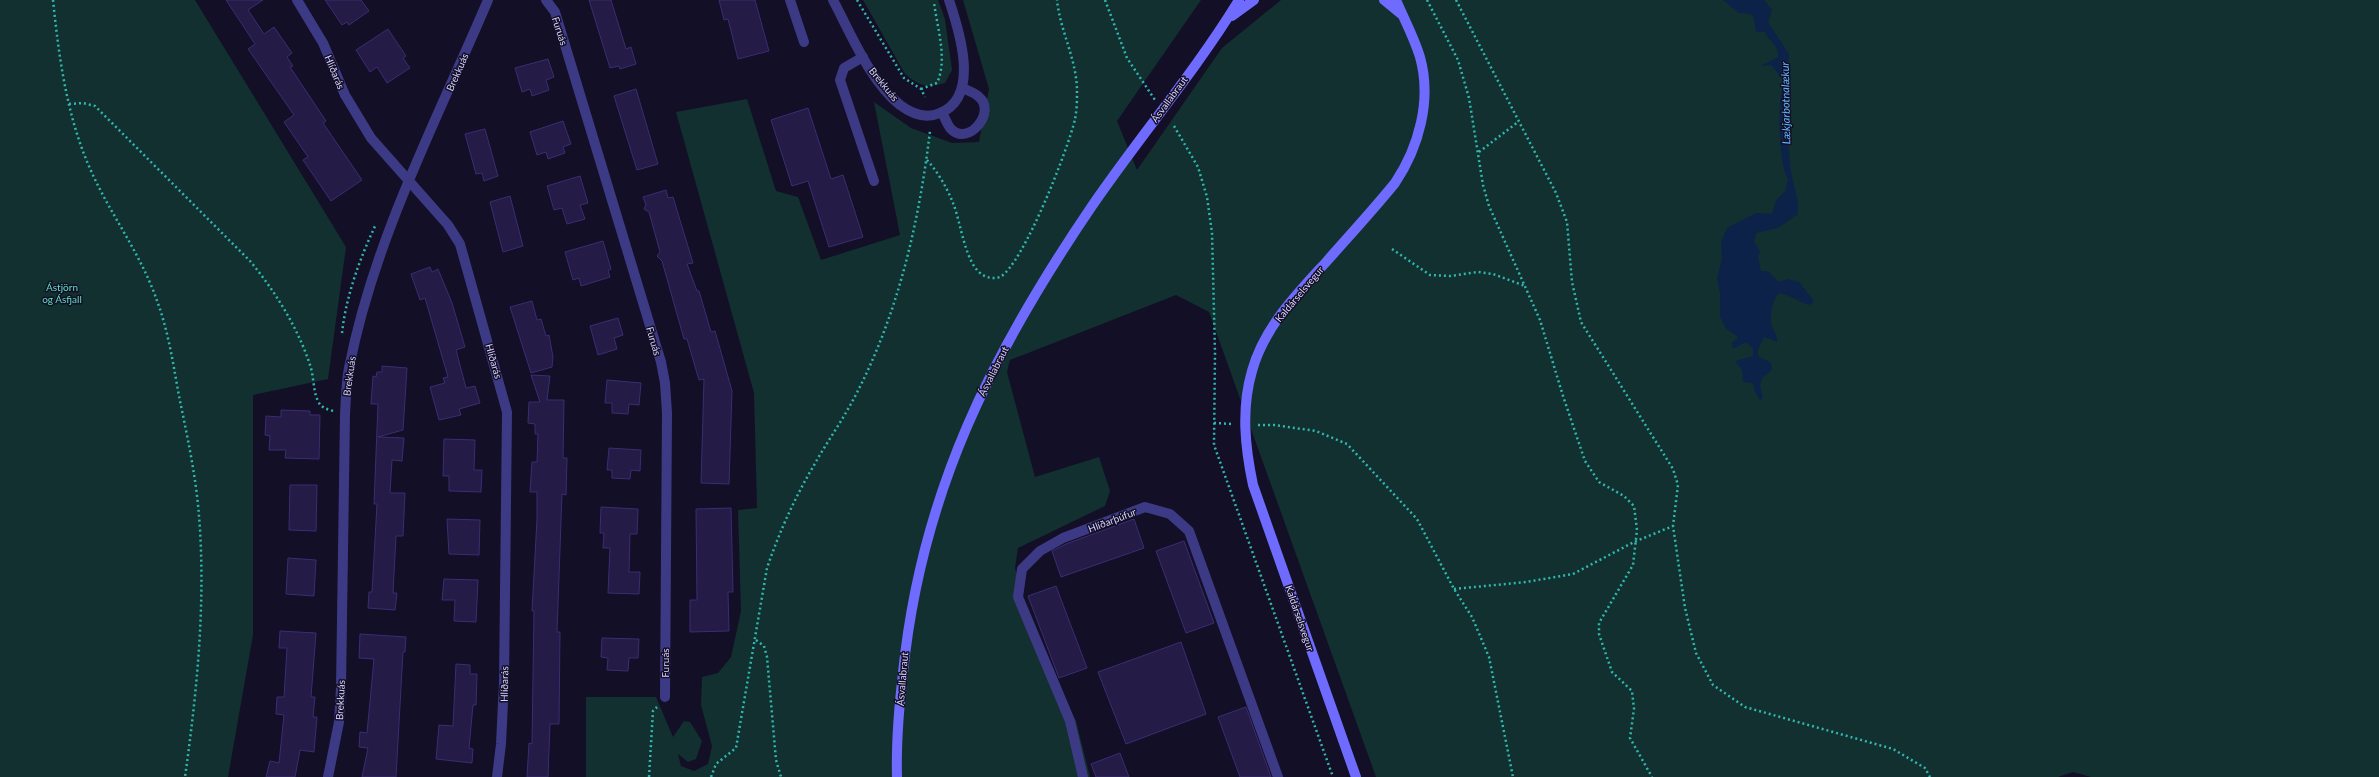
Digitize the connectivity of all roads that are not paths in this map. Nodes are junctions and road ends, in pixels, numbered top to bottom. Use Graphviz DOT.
graph roads {
  1 [pos="297,0"];
  2 [pos="488,0"];
  3 [pos="546,0"];
  4 [pos="790,0"];
  5 [pos="833,0"];
  6 [pos="948,0"];
  7 [pos="1239,0"];
  8 [pos="1254,0"];
  9 [pos="1384,0"];
  10 [pos="1396,0"];
  11 [pos="1403,16"];
  12 [pos="1227,20"];
  13 [pos="804,42"];
  14 [pos="863,57"];
  15 [pos="962,88"];
  16 [pos="942,113"];
  17 [pos="409,182"];
  18 [pos="874,182"];
  19 [pos="665,697"];
  20 [pos="328,777"];
  21 [pos="496,777"];
  22 [pos="897,777"];
  23 [pos="1083,777"];
  24 [pos="1278,777"];
  25 [pos="1356,777"];
  1 -- 17 [label="street, Hlíðarás"];
  2 -- 17 [label="street, Brekkuás"];
  3 -- 19 [label="street, Furuás"];
  4 -- 13 [label="street"];
  5 -- 14 [label="street, Brekkuás"];
  6 -- 15 [label="street"];
  7 -- 12 [label="main road, Ásvallabraut"];
  8 -- 12 [label="main road, Ásvallabraut"];
  9 -- 11 [label="main road, Kaldárselsvegur"];
  10 -- 11 [label="main road, Kaldárselsvegur"];
  11 -- 25 [label="main road, Kaldárselsvegur"];
  12 -- 22 [label="main road, Ásvallabraut"];
  14 -- 16 [label="street, Brekkuás"];
  14 -- 18 [label="street"];
  15 -- 16 [label="street"];
  15 -- 16 [label="street"];
  17 -- 20 [label="street, Brekkuás"];
  17 -- 21 [label="street, Hlíðarás"];
  23 -- 24 [label="street, Hlíðarþúfur"];
}
